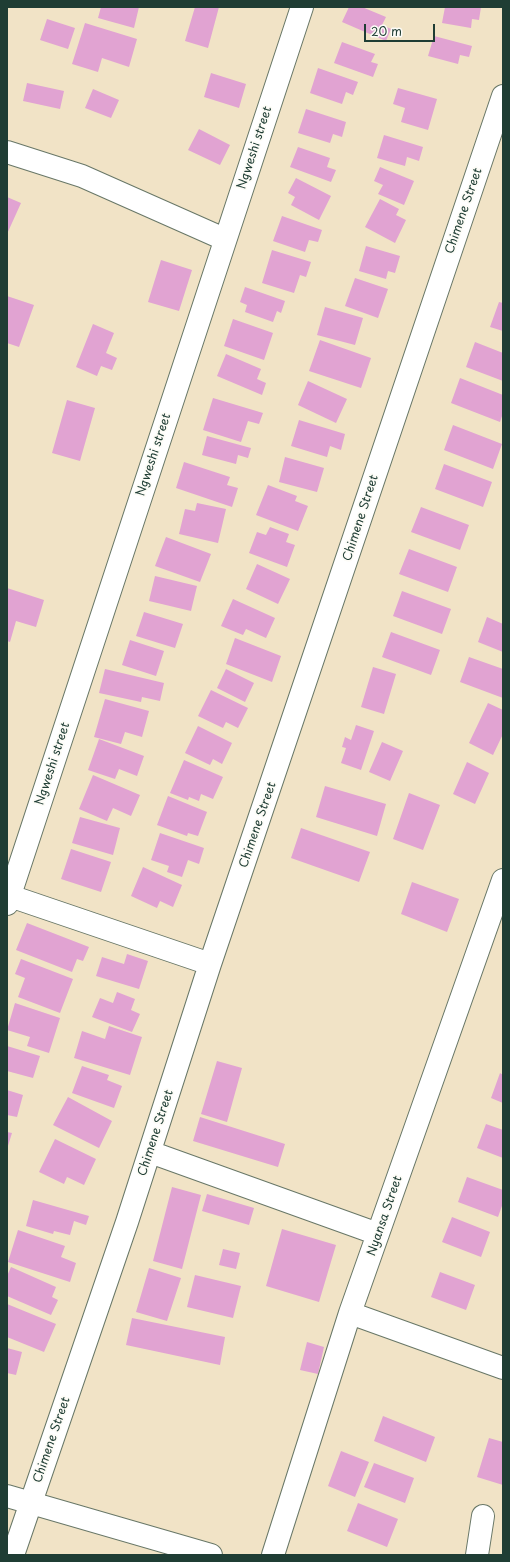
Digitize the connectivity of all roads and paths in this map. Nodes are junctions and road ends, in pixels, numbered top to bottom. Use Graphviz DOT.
graph roads {
  1 [pos="302,7"];
  2 [pos="503,96"];
  3 [pos="7,152"];
  4 [pos="224,239"];
  5 [pos="503,880"];
  6 [pos="8,900"];
  7 [pos="210,964"];
  8 [pos="150,1152"];
  9 [pos="378,1234"];
  10 [pos="350,1313"];
  11 [pos="503,1368"];
  12 [pos="7,1496"];
  13 [pos="30,1504"];
  14 [pos="483,1516"];
  15 [pos="13,1555"];
  16 [pos="211,1555"];
  17 [pos="272,1555"];
  18 [pos="478,1555"];
  1 -- 4 [label="street, Ngweshi street"];
  2 -- 7 [label="street, Chimene Street"];
  3 -- 4 [label="street"];
  4 -- 6 [label="street, Ngweshi street"];
  5 -- 9 [label="street, Nyansa Street"];
  6 -- 7 [label="street"];
  7 -- 8 [label="street, Chimene Street"];
  8 -- 9 [label="street"];
  8 -- 13 [label="street, Chimene Street"];
  9 -- 10 [label="street, Nyansa Street"];
  10 -- 11 [label="street"];
  10 -- 17 [label="street, Nyansa Street"];
  12 -- 13 [label="street"];
  13 -- 15 [label="street, Chimene Street"];
  13 -- 16 [label="street"];
  14 -- 18 [label="street"];
}
